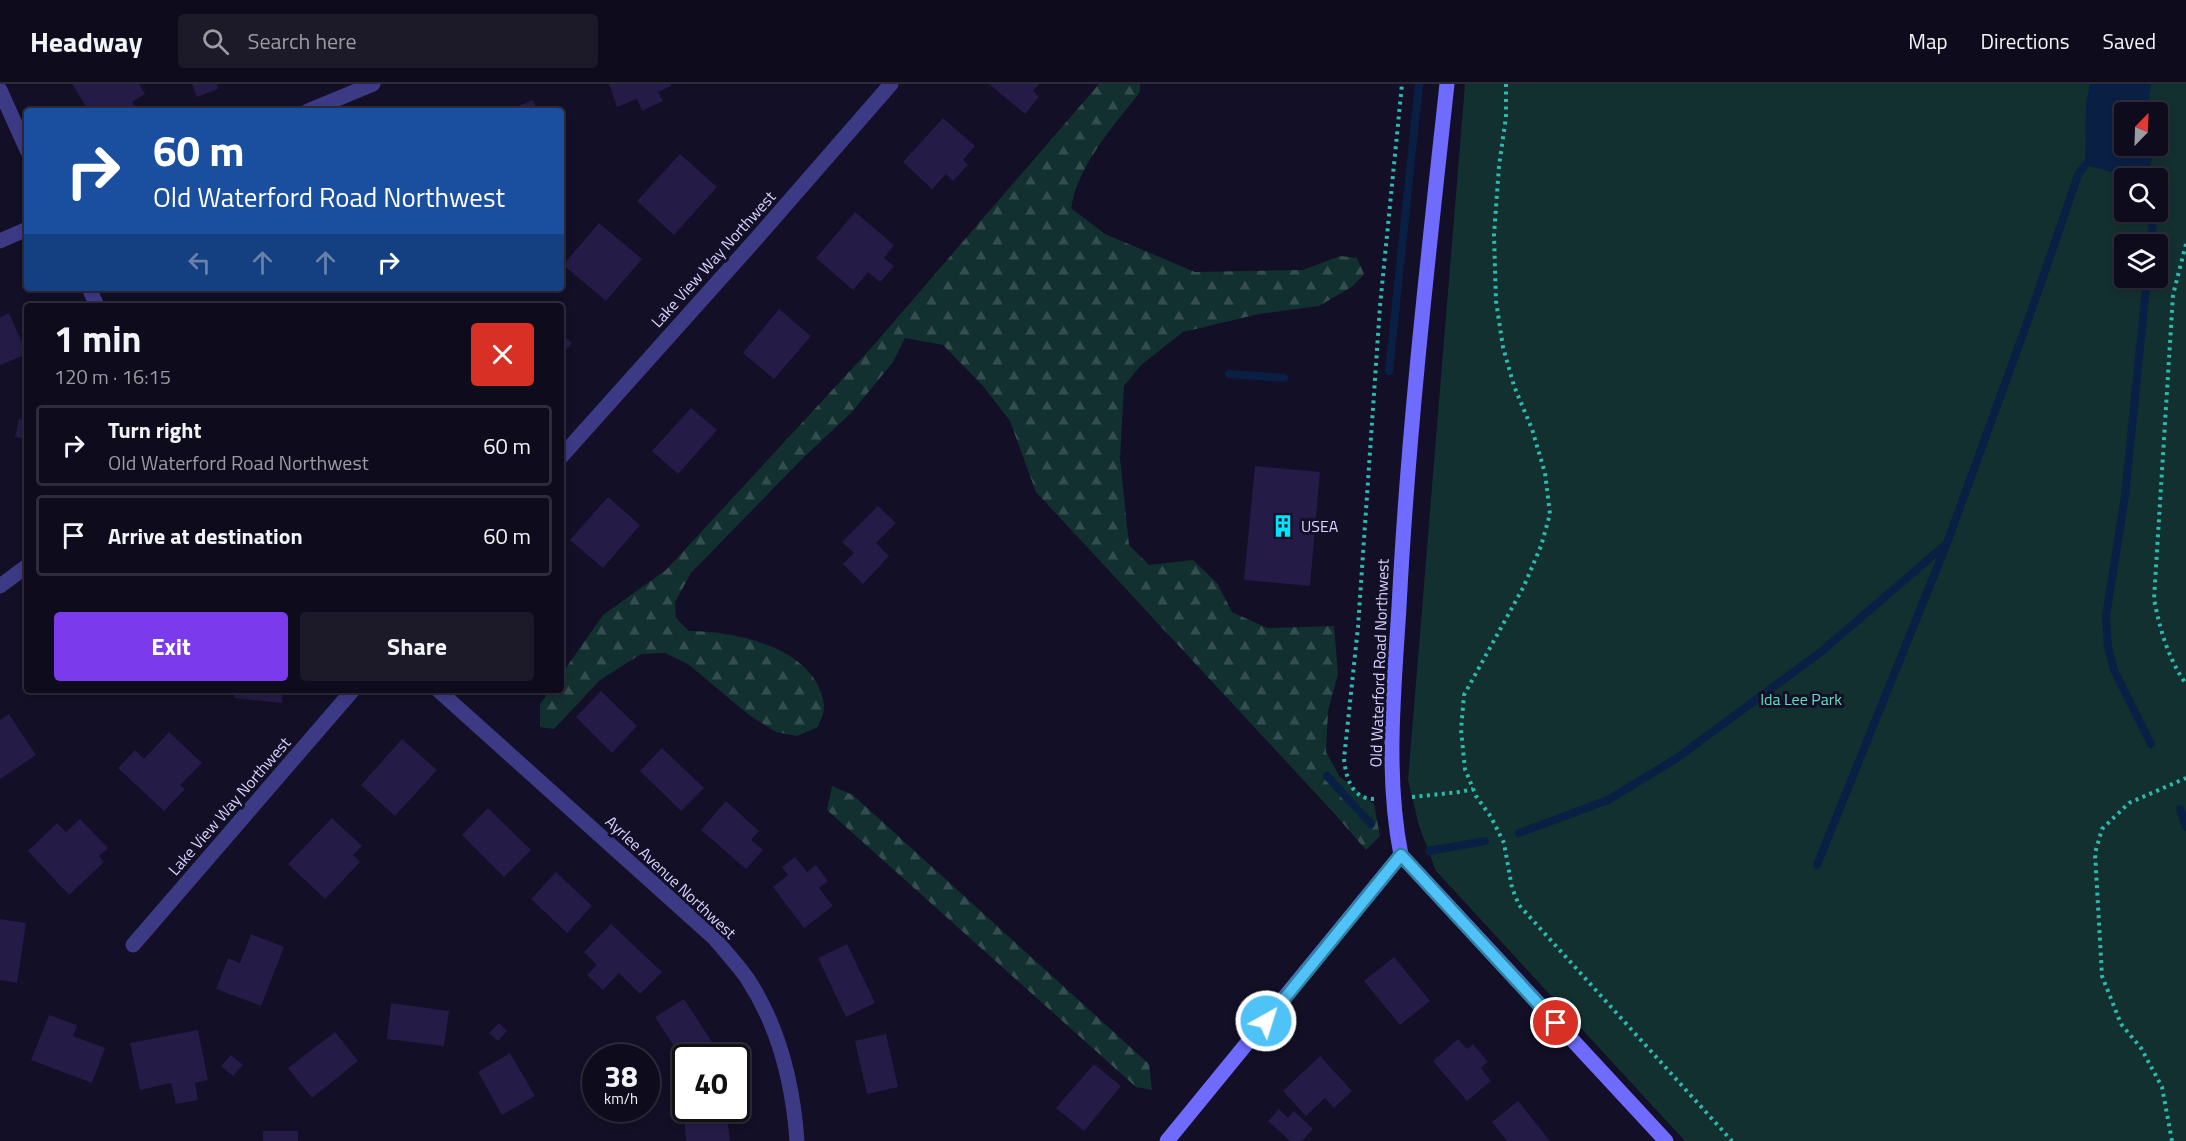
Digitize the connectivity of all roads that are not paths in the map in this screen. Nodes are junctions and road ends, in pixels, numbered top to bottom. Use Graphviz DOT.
graph roads {
  1 [pos="373,84"];
  2 [pos="891,84"];
  3 [pos="1447,84"];
  4 [pos="0,90"];
  5 [pos="315,108"];
  6 [pos="24,143"];
  7 [pos="24,230"];
  8 [pos="0,241"];
  9 [pos="564,454"];
  10 [pos="24,568"];
  11 [pos="0,586"];
  12 [pos="350,693"];
  13 [pos="441,693"];
  14 [pos="1401,855"];
  15 [pos="133,945"];
  16 [pos="1172,1139"];
  17 [pos="797,1141"];
  18 [pos="1666,1141"];
  1 -- 5 [label="street"];
  2 -- 9 [label="street, Lake View Way Northwest"];
  3 -- 14 [label="street, Old Waterford Road Northwest"];
  4 -- 6 [label="street"];
  7 -- 8 [label="street"];
  10 -- 11 [label="street"];
  12 -- 15 [label="street, Lake View Way Northwest"];
  13 -- 17 [label="street, Ayrlee Avenue Northwest"];
  14 -- 16 [label="street"];
  14 -- 18 [label="street"];
}
